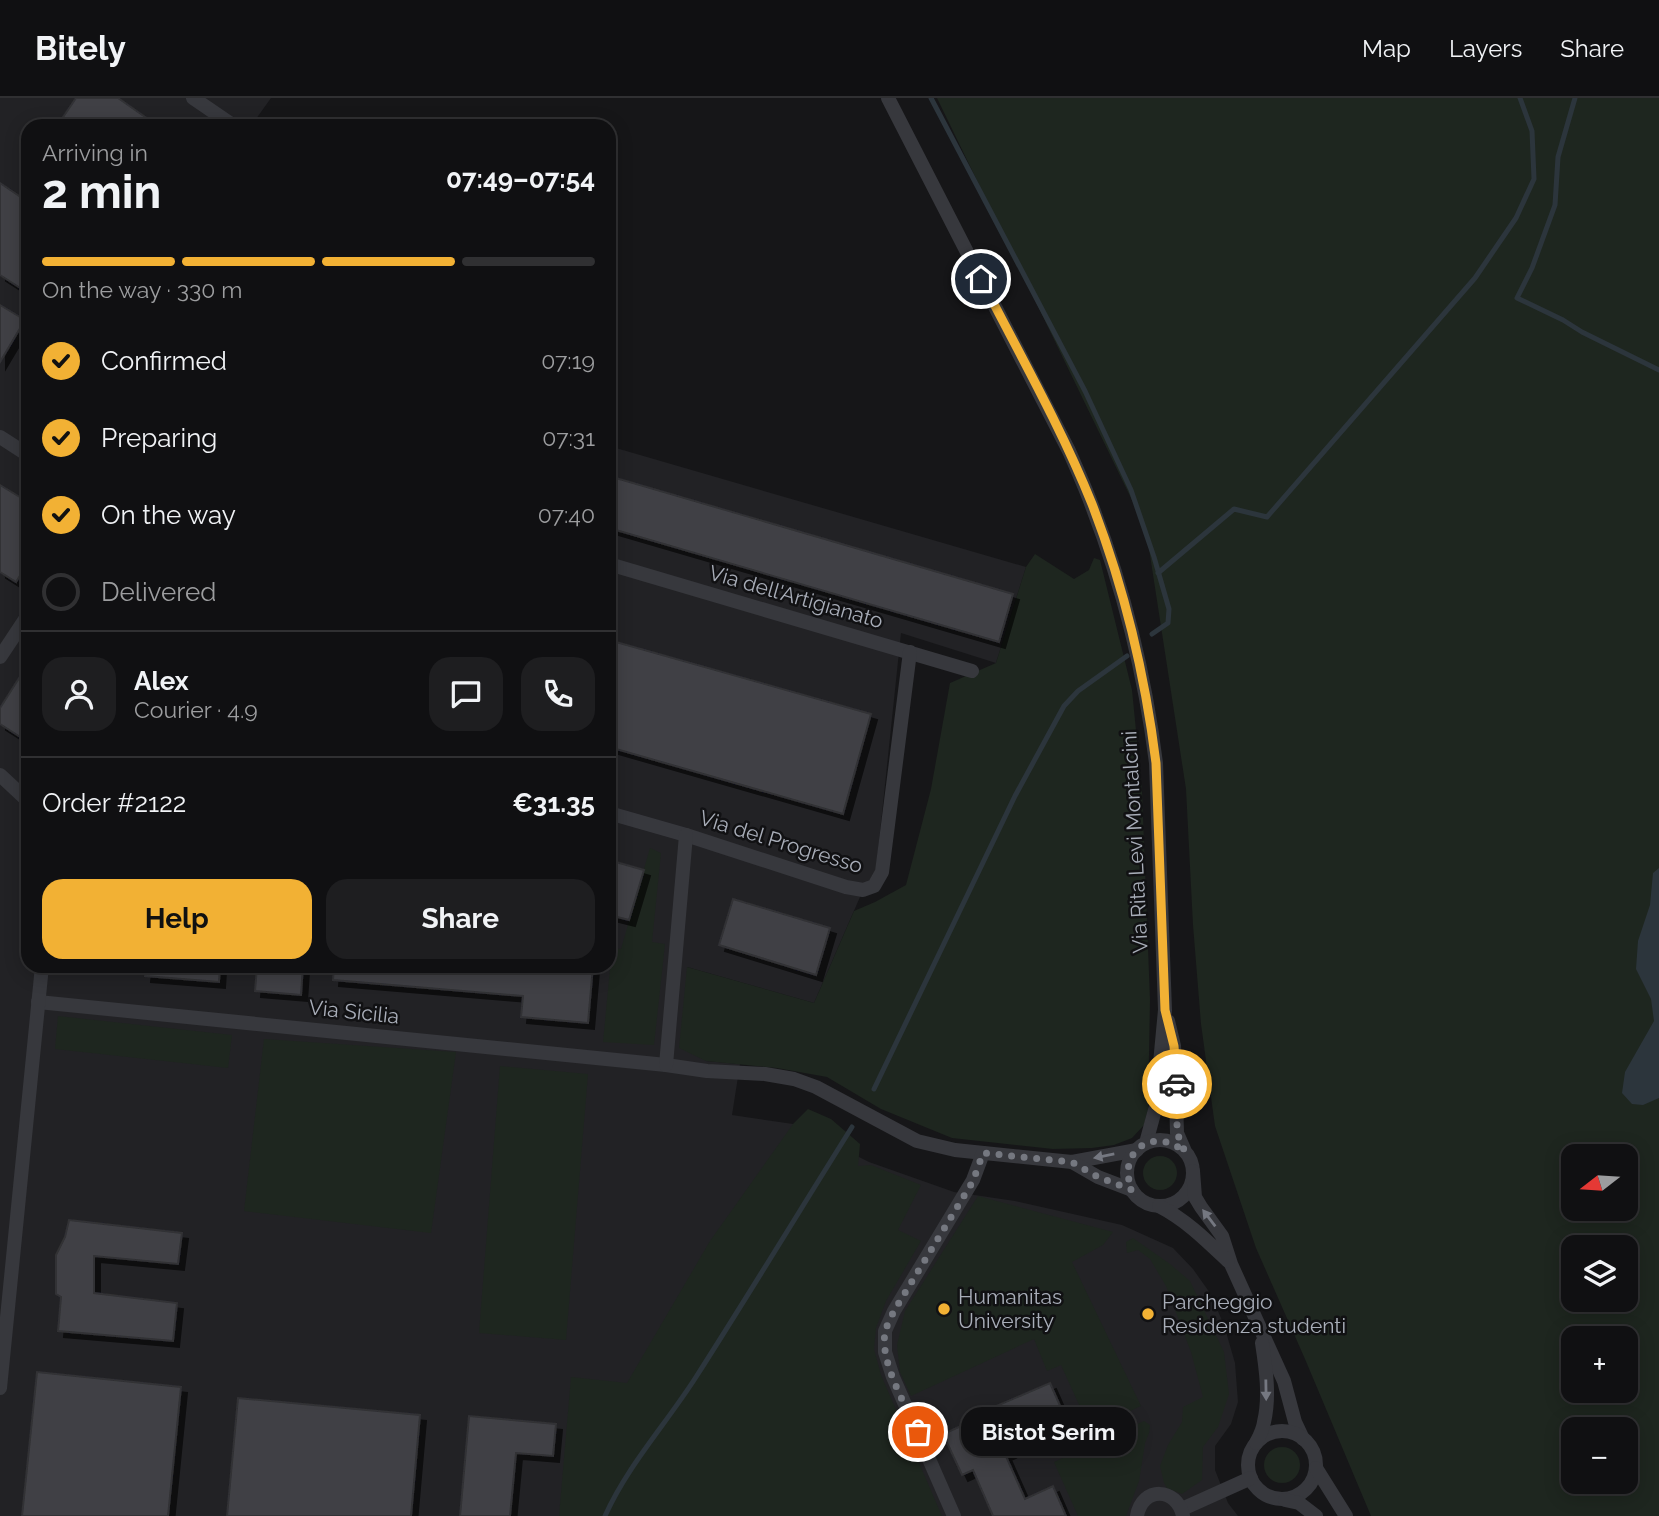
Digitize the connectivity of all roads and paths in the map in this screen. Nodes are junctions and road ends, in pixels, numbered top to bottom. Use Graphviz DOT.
graph roads {
  1 [pos="193,98"];
  2 [pos="888,98"];
  3 [pos="224,119"];
  4 [pos="0,437"];
  5 [pos="21,450"];
  6 [pos="616,566"];
  7 [pos="21,626"];
  8 [pos="911,652"];
  9 [pos="0,657"];
  10 [pos="972,671"];
  11 [pos="0,775"];
  12 [pos="21,795"];
  13 [pos="616,815"];
  14 [pos="686,835"];
  15 [pos="41,973"];
  16 [pos="38,1002"];
  17 [pos="1165,1010"];
  18 [pos="666,1065"];
  19 [pos="1141,1147"];
  20 [pos="1185,1152"];
  21 [pos="983,1153"];
  22 [pos="1072,1162"];
  23 [pos="1193,1171"];
  24 [pos="1132,1190"];
  25 [pos="1159,1206"];
  26 [pos="1231,1264"];
  27 [pos="1261,1331"];
  28 [pos="0,1388"];
  29 [pos="1303,1438"];
  30 [pos="1254,1447"];
  31 [pos="1316,1468"];
  32 [pos="1251,1478"];
  33 [pos="1277,1499"];
  34 [pos="1182,1512"];
  35 [pos="954,1516"];
  36 [pos="1137,1516"];
  37 [pos="1316,1516"];
  38 [pos="1346,1516"];
  1 -- 3 [label="street"];
  2 -- 17 [label="street, Via Rita Levi Montalcini"];
  4 -- 5 [label="street"];
  6 -- 8 [label="street, Via dell'Artigianato"];
  7 -- 9 [label="street"];
  8 -- 10 [label="street, Via dell'Artigianato"];
  8 -- 14 [label="street, Via del Progresso"];
  11 -- 12 [label="street"];
  13 -- 14 [label="street, Via del Progresso"];
  14 -- 18 [label="street"];
  15 -- 16 [label="street"];
  16 -- 18 [label="street, Via Sicilia"];
  16 -- 28 [label="street"];
  17 -- 19 [label="street, Via Rita Levi Montalcini"];
  17 -- 20 [label="street, Via Rita Levi Montalcini"];
  18 -- 21 [label="street, Via Sicilia"];
  19 -- 20 [label="street"];
  19 -- 22 [label="street, one-way"];
  19 -- 24 [label="street, Via Rita Levi Montalcini"];
  20 -- 23 [label="street, Via Rita Levi Montalcini"];
  21 -- 22 [label="street, Via Sicilia"];
  21 -- 35 [label="street"];
  22 -- 24 [label="street"];
  23 -- 25 [label="street"];
  26 -- 23 [label="street, Via Rita Levi Montalcini, one-way"];
  24 -- 25 [label="street, Via Rita Levi Montalcini"];
  25 -- 26 [label="street, Via Rita Levi Montalcini"];
  26 -- 27 [label="street, Via Rita Levi Montalcini"];
  27 -- 29 [label="street, Via Rita Levi Montalcini"];
  27 -- 30 [label="street, Via Rita Levi Montalcini, one-way"];
  29 -- 30 [label="street"];
  29 -- 31 [label="street, Via Rita Levi Montalcini"];
  30 -- 32 [label="street, Via Rita Levi Montalcini"];
  31 -- 33 [label="street"];
  31 -- 38 [label="street, Via Rita Levi Montalcini"];
  32 -- 33 [label="street"];
  32 -- 34 [label="street"];
  33 -- 37 [label="street"];
  34 -- 36 [label="street"];
}
